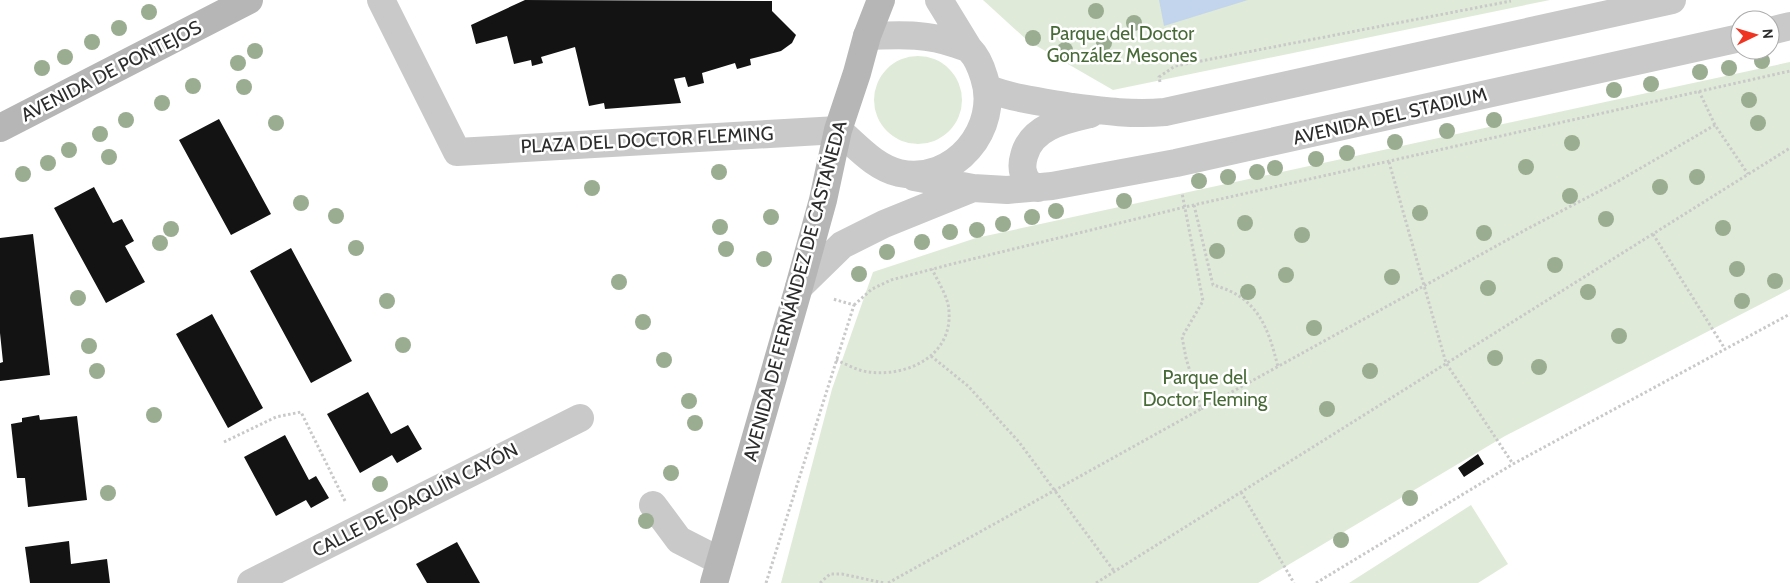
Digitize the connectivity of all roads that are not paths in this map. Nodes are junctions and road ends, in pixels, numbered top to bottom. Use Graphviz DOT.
graph roads {
  1 [pos="249,0"];
  2 [pos="381,0"];
  3 [pos="881,0"];
  4 [pos="939,0"];
  5 [pos="1672,0"];
  6 [pos="867,36"];
  7 [pos="1730,40"];
  8 [pos="969,49"];
  9 [pos="988,89"];
  10 [pos="1101,112"];
  11 [pos="0,128"];
  12 [pos="838,130"];
  13 [pos="899,173"];
  14 [pos="973,188"];
  15 [pos="1038,188"];
  16 [pos="799,287"];
  17 [pos="580,418"];
  18 [pos="653,506"];
  19 [pos="717,572"];
  20 [pos="251,583"];
  1 -- 11 [label="main road, AVENIDA DE PONTEJOS"];
  2 -- 12 [label="street, PLAZA DEL DOCTOR FLEMING"];
  3 -- 6 [label="main road, AVENIDA DE FERNÁNDEZ DE CASTAÑEDA"];
  4 -- 8 [label="street, AVENIDA DEL STADIUM"];
  5 -- 10 [label="street"];
  6 -- 8 [label="street"];
  6 -- 12 [label="main road, AVENIDA DE FERNÁNDEZ DE CASTAÑEDA"];
  7 -- 15 [label="street, AVENIDA DEL STADIUM"];
  8 -- 9 [label="street, AVENIDA DEL STADIUM"];
  9 -- 10 [label="street"];
  9 -- 13 [label="street, AVENIDA DEL STADIUM"];
  10 -- 15 [label="street"];
  12 -- 13 [label="street, AVENIDA DEL STADIUM"];
  12 -- 16 [label="main road, AVENIDA DE FERNÁNDEZ DE CASTAÑEDA"];
  13 -- 14 [label="street, AVENIDA DEL STADIUM"];
  14 -- 15 [label="street, AVENIDA DEL STADIUM"];
  14 -- 16 [label="street, AVENIDA DEL STADIUM"];
  16 -- 19 [label="main road, AVENIDA DE FERNÁNDEZ DE CASTAÑEDA"];
  17 -- 20 [label="street, CALLE DE JOAQUÍN CAYÓN"];
  18 -- 19 [label="street"];
}
